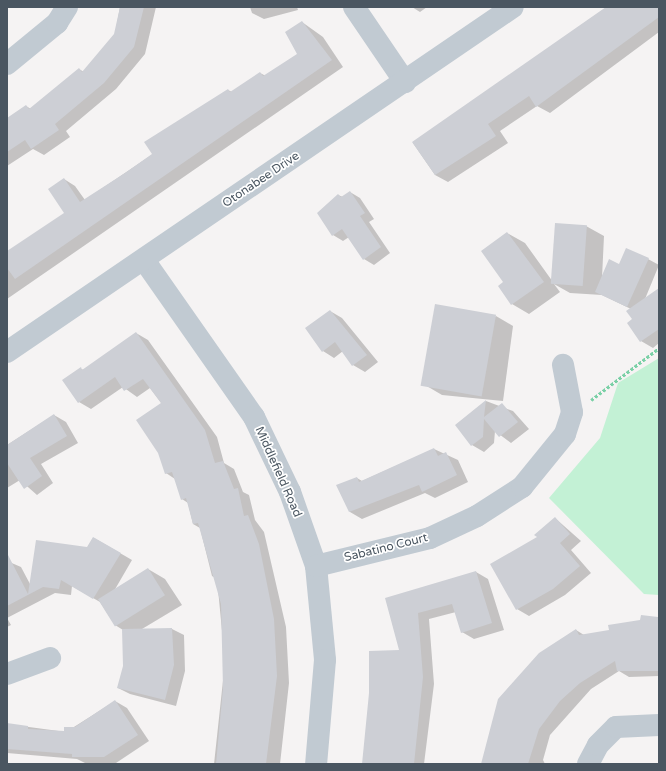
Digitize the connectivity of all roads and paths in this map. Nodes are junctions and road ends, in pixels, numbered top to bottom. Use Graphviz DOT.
graph roads {
  1 [pos="67,7"];
  2 [pos="354,7"];
  3 [pos="513,7"];
  4 [pos="7,64"];
  5 [pos="405,82"];
  6 [pos="144,260"];
  7 [pos="659,348"];
  8 [pos="7,352"];
  9 [pos="563,365"];
  10 [pos="572,412"];
  11 [pos="316,566"];
  12 [pos="50,658"];
  13 [pos="7,674"];
  14 [pos="659,725"];
  15 [pos="316,764"];
  16 [pos="588,764"];
  1 -- 4 [label="street"];
  2 -- 5 [label="street"];
  3 -- 5 [label="street, Otonabee Drive"];
  5 -- 6 [label="street, Otonabee Drive"];
  6 -- 8 [label="street, Otonabee Drive"];
  6 -- 11 [label="street, Middlefield Road"];
  7 -- 10 [label="path"];
  9 -- 10 [label="street, Sabatino Court"];
  10 -- 11 [label="street, Sabatino Court"];
  11 -- 15 [label="street, Middlefield Road"];
  12 -- 13 [label="street"];
  14 -- 16 [label="street"];
}
